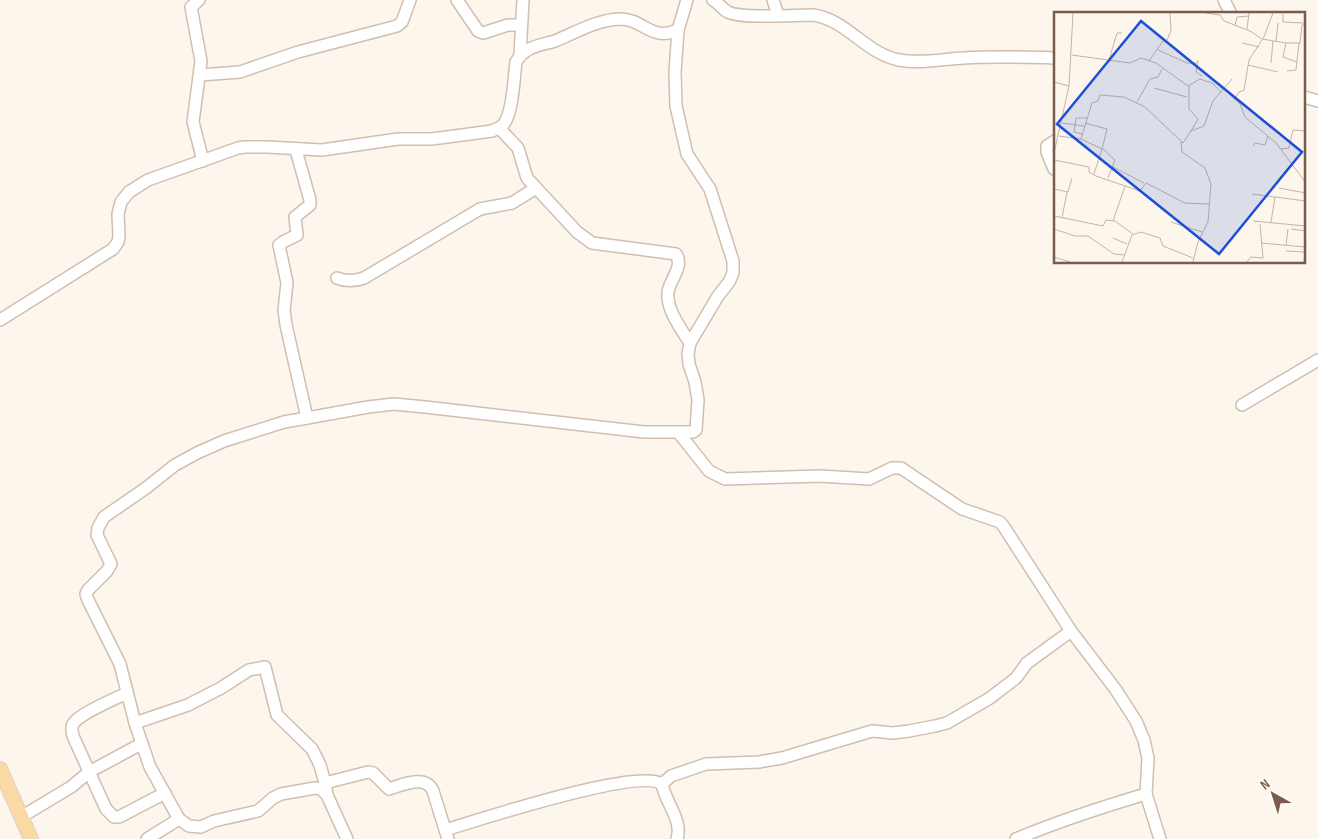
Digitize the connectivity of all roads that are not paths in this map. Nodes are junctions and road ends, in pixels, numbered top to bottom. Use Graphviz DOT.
graph roads {
  1 [pos="199,0"];
  2 [pos="410,0"];
  3 [pos="458,0"];
  4 [pos="523,0"];
  5 [pos="713,0"];
  6 [pos="773,0"];
  7 [pos="1224,0"];
  8 [pos="689,1"];
  9 [pos="1230,12"];
  10 [pos="778,15"];
  11 [pos="520,25"];
  12 [pos="678,30"];
  13 [pos="520,55"];
  14 [pos="1054,58"];
  15 [pos="200,75"];
  16 [pos="499,128"];
  17 [pos="1054,141"];
  18 [pos="296,150"];
  19 [pos="202,161"];
  20 [pos="1054,169"];
  21 [pos="536,188"];
  22 [pos="337,278"];
  23 [pos="1,316"];
  24 [pos="690,343"];
  25 [pos="1318,360"];
  26 [pos="1242,405"];
  27 [pos="307,418"];
  28 [pos="678,432"];
  29 [pos="1071,631"];
  30 [pos="127,693"];
  31 [pos="135,723"];
  32 [pos="141,744"];
  33 [pos="0,769"];
  34 [pos="89,772"];
  35 [pos="325,783"];
  36 [pos="662,784"];
  37 [pos="165,793"];
  38 [pos="1146,794"];
  39 [pos="327,796"];
  40 [pos="22,817"];
  41 [pos="180,819"];
  42 [pos="447,834"];
  43 [pos="31,839"];
  44 [pos="147,839"];
  45 [pos="347,839"];
  46 [pos="677,839"];
  47 [pos="1016,839"];
  48 [pos="1160,839"];
  1 -- 15 [label="street"];
  2 -- 15 [label="street"];
  3 -- 11 [label="street"];
  4 -- 11 [label="street"];
  5 -- 10 [label="street"];
  6 -- 10 [label="street"];
  7 -- 9 [label="street"];
  8 -- 12 [label="street"];
  10 -- 14 [label="street"];
  11 -- 13 [label="street"];
  12 -- 13 [label="street"];
  12 -- 24 [label="street"];
  13 -- 16 [label="street"];
  15 -- 19 [label="street"];
  16 -- 18 [label="street"];
  16 -- 21 [label="street"];
  17 -- 20 [label="street"];
  18 -- 19 [label="street"];
  18 -- 27 [label="street"];
  19 -- 23 [label="street"];
  21 -- 22 [label="street"];
  21 -- 24 [label="street"];
  24 -- 28 [label="street"];
  25 -- 26 [label="street"];
  27 -- 28 [label="street"];
  27 -- 30 [label="street"];
  28 -- 29 [label="street"];
  29 -- 36 [label="street"];
  29 -- 38 [label="street"];
  30 -- 31 [label="street"];
  30 -- 34 [label="street"];
  31 -- 32 [label="street"];
  31 -- 35 [label="street"];
  32 -- 34 [label="street"];
  32 -- 37 [label="street"];
  33 -- 40 [label="main road"];
  34 -- 37 [label="street"];
  34 -- 40 [label="street"];
  35 -- 39 [label="street"];
  35 -- 42 [label="street"];
  36 -- 42 [label="street"];
  36 -- 46 [label="street"];
  37 -- 41 [label="street"];
  38 -- 47 [label="street"];
  38 -- 48 [label="street"];
  39 -- 41 [label="street"];
  39 -- 45 [label="street"];
  40 -- 43 [label="main road"];
  41 -- 44 [label="street"];
}
